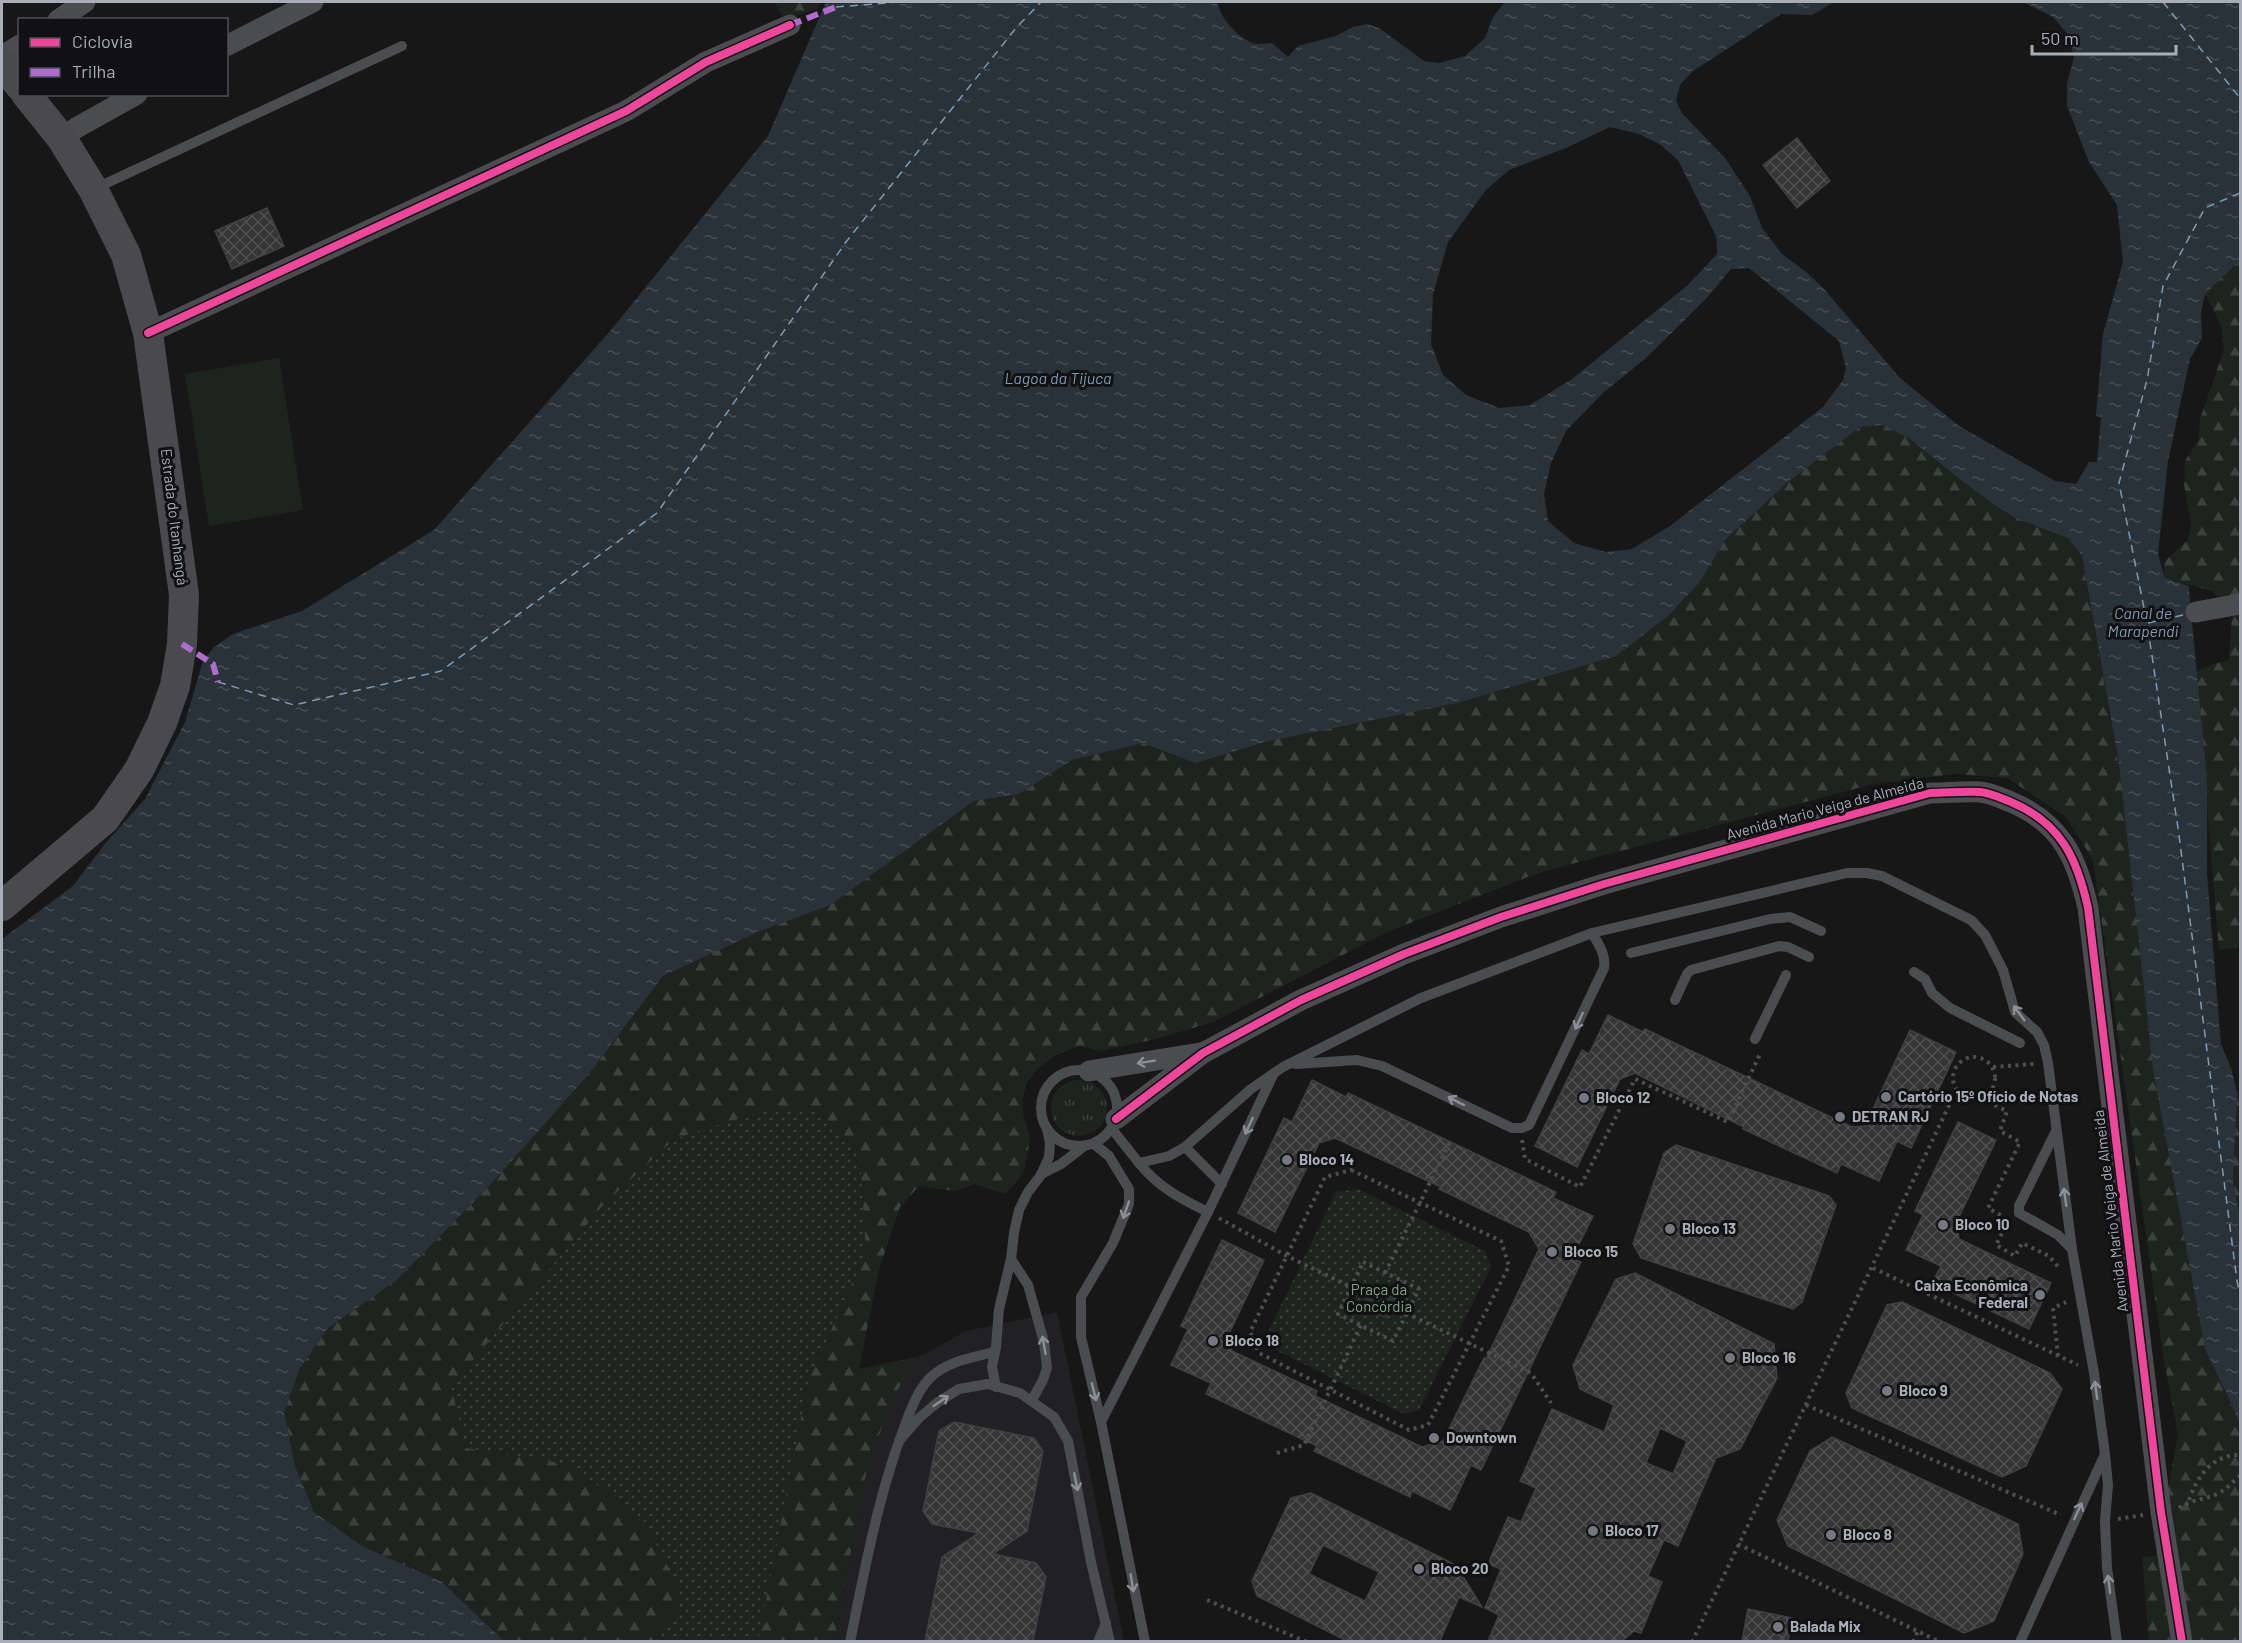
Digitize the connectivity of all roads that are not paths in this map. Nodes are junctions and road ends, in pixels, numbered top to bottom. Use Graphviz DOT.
graph roads {
  1 [pos="86,2"];
  2 [pos="313,2"];
  3 [pos="61,18"];
  4 [pos="790,25"];
  5 [pos="228,45"];
  6 [pos="18,46"];
  7 [pos="402,46"];
  8 [pos="2,56"];
  9 [pos="2,64"];
  10 [pos="18,84"];
  11 [pos="28,96"];
  12 [pos="133,96"];
  13 [pos="62,140"];
  14 [pos="93,189"];
  15 [pos="148,333"];
  16 [pos="2241,604"];
  17 [pos="2196,612"];
  18 [pos="2,906"];
  19 [pos="1821,931"];
  20 [pos="1592,933"];
  21 [pos="1631,953"];
  22 [pos="1809,957"];
  23 [pos="1914,972"];
  24 [pos="1786,975"];
  25 [pos="1675,1000"];
  26 [pos="1760,1041"];
  27 [pos="2020,1042"];
  28 [pos="1203,1053"];
  29 [pos="1290,1065"];
  30 [pos="1089,1071"];
  31 [pos="1274,1073"];
  32 [pos="1114,1124"];
  33 [pos="1047,1129"];
  34 [pos="2056,1130"];
  35 [pos="1088,1145"];
  36 [pos="1185,1147"];
  37 [pos="1139,1163"];
  38 [pos="1041,1174"];
  39 [pos="1222,1184"];
  40 [pos="1208,1212"];
  41 [pos="2072,1249"];
  42 [pos="1011,1259"];
  43 [pos="996,1347"];
  44 [pos="996,1387"];
  45 [pos="1032,1400"];
  46 [pos="1101,1422"];
  47 [pos="899,1441"];
  48 [pos="2105,1454"];
  49 [pos="1106,1622"];
  50 [pos="850,1641"];
  51 [pos="1098,1641"];
  52 [pos="1110,1641"];
  53 [pos="1145,1641"];
  54 [pos="2020,1641"];
  55 [pos="2117,1641"];
  56 [pos="2182,1641"];
  1 -- 3 [label="street"];
  2 -- 5 [label="street"];
  4 -- 15 [label="street"];
  6 -- 8 [label="street"];
  7 -- 14 [label="lane"];
  9 -- 10 [label="main road"];
  11 -- 13 [label="main road, Estrada do Itanhangá"];
  12 -- 13 [label="street"];
  13 -- 14 [label="main road, Estrada do Itanhangá"];
  14 -- 15 [label="main road, Estrada do Itanhangá"];
  15 -- 18 [label="main road, Estrada do Itanhangá"];
  16 -- 17 [label="street"];
  19 -- 21 [label="lane"];
  20 -- 29 [label="lane"];
  20 -- 29 [label="lane, one-way"];
  34 -- 20 [label="lane, one-way"];
  22 -- 25 [label="lane"];
  23 -- 27 [label="lane"];
  24 -- 26 [label="lane"];
  28 -- 30 [label="street, Avenida Mario Veiga de Almeida, one-way"];
  28 -- 32 [label="street, Avenida Mario Veiga de Almeida"];
  28 -- 56 [label="street, Avenida Mario Veiga de Almeida"];
  29 -- 31 [label="lane"];
  30 -- 32 [label="lane"];
  30 -- 33 [label="lane"];
  31 -- 36 [label="lane"];
  31 -- 39 [label="lane, one-way"];
  32 -- 35 [label="lane"];
  32 -- 37 [label="lane"];
  33 -- 35 [label="lane"];
  33 -- 38 [label="lane"];
  41 -- 34 [label="lane, one-way"];
  34 -- 41 [label="lane"];
  35 -- 38 [label="lane"];
  35 -- 46 [label="lane, one-way"];
  36 -- 37 [label="lane"];
  36 -- 39 [label="lane"];
  37 -- 40 [label="lane"];
  38 -- 42 [label="lane"];
  39 -- 40 [label="lane"];
  40 -- 46 [label="lane"];
  48 -- 41 [label="lane, one-way"];
  42 -- 43 [label="lane"];
  45 -- 42 [label="lane, one-way"];
  43 -- 44 [label="lane"];
  43 -- 47 [label="lane"];
  44 -- 45 [label="lane"];
  47 -- 44 [label="lane, one-way"];
  45 -- 49 [label="lane, one-way"];
  46 -- 53 [label="lane, one-way"];
  47 -- 50 [label="lane"];
  54 -- 48 [label="lane, one-way"];
  55 -- 48 [label="lane, one-way"];
  49 -- 51 [label="lane"];
  49 -- 52 [label="lane"];
}
